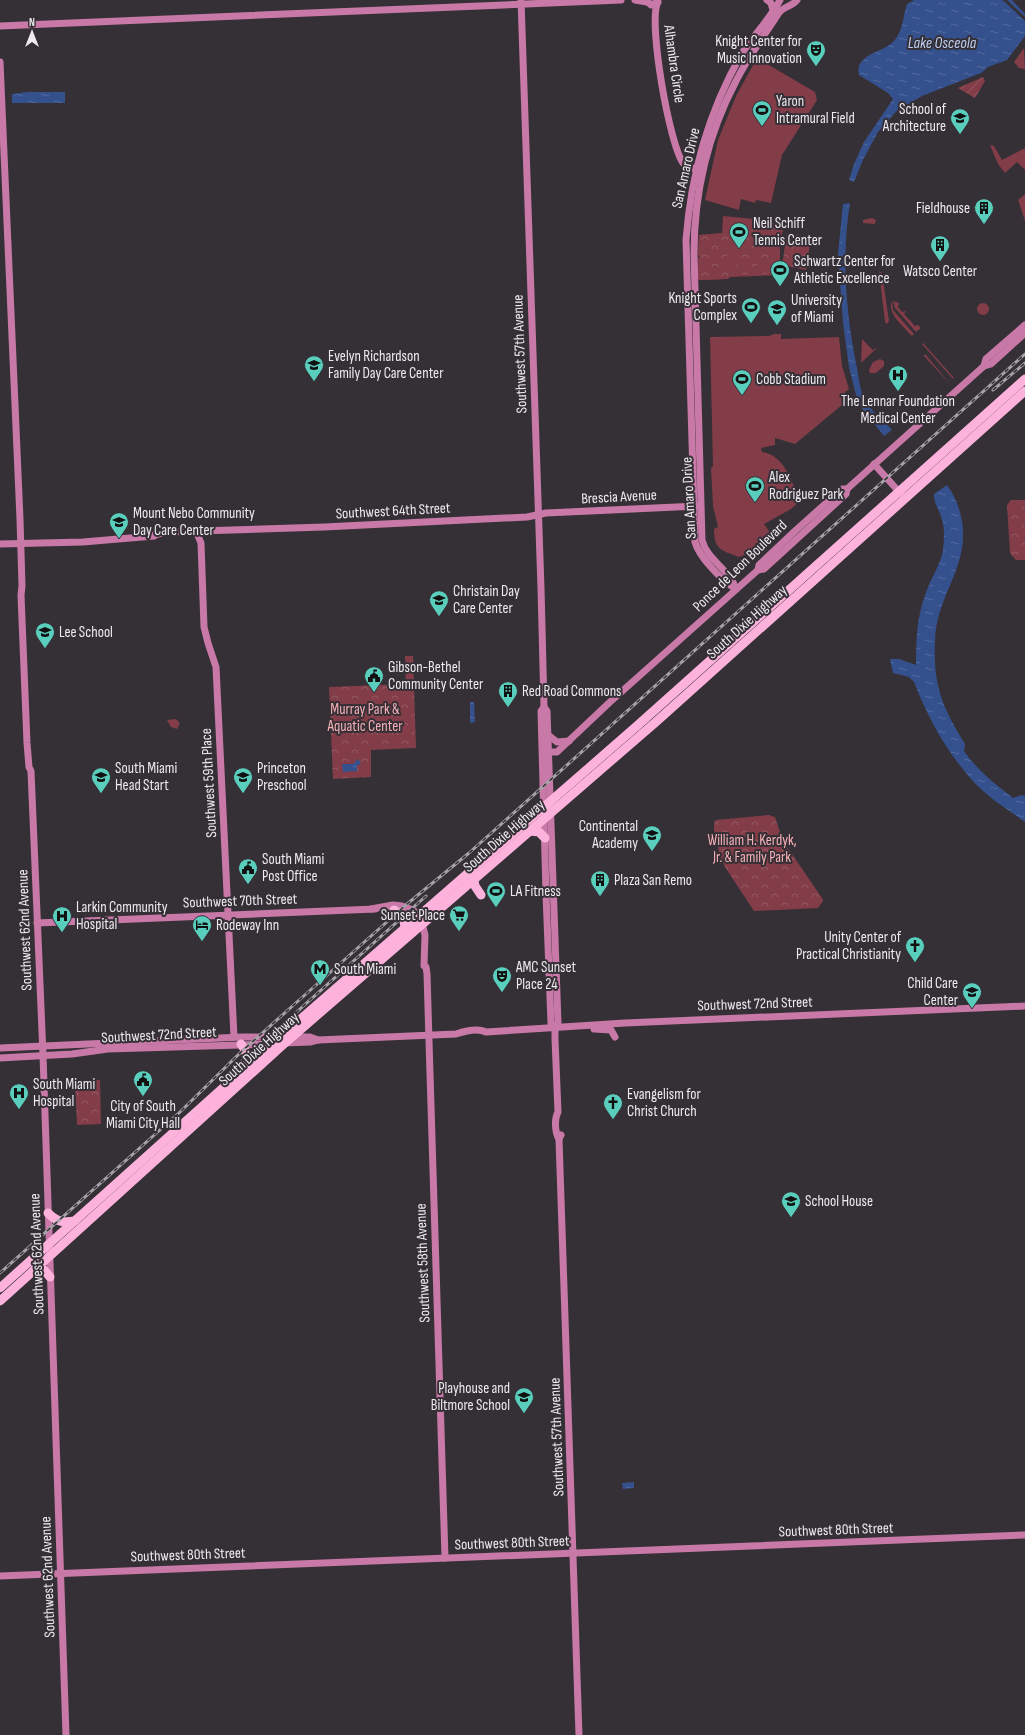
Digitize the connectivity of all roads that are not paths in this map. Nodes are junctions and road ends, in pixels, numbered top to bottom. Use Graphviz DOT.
graph roads {
  1 [pos="621,0"];
  2 [pos="635,0"];
  3 [pos="767,0"];
  4 [pos="780,0"];
  5 [pos="797,0"];
  6 [pos="660,1"];
  7 [pos="522,2"];
  8 [pos="647,2"];
  9 [pos="787,6"];
  10 [pos="773,10"];
  11 [pos="654,17"];
  12 [pos="0,26"];
  13 [pos="0,62"];
  14 [pos="699,170"];
  15 [pos="1025,325"];
  16 [pos="1025,333"];
  17 [pos="984,366"];
  18 [pos="1025,379"];
  19 [pos="1025,391"];
  20 [pos="874,464"];
  21 [pos="899,492"];
  22 [pos="905,499"];
  23 [pos="698,506"];
  24 [pos="538,515"];
  25 [pos="197,533"];
  26 [pos="0,544"];
  27 [pos="21,544"];
  28 [pos="799,581"];
  29 [pos="736,589"];
  30 [pos="796,596"];
  31 [pos="777,600"];
  32 [pos="720,651"];
  33 [pos="716,668"];
  34 [pos="698,672"];
  35 [pos="662,704"];
  36 [pos="544,707"];
  37 [pos="657,721"];
  38 [pos="638,725"];
  39 [pos="542,727"];
  40 [pos="548,735"];
  41 [pos="569,741"];
  42 [pos="549,753"];
  43 [pos="548,810"];
  44 [pos="530,832"];
  45 [pos="545,838"];
  46 [pos="480,864"];
  47 [pos="545,865"];
  48 [pos="482,873"];
  49 [pos="553,880"];
  50 [pos="473,881"];
  51 [pos="546,889"];
  52 [pos="459,893"];
  53 [pos="481,895"];
  54 [pos="371,909"];
  55 [pos="394,910"];
  56 [pos="228,914"];
  57 [pos="419,920"];
  58 [pos="37,923"];
  59 [pos="405,928"];
  60 [pos="1025,1006"];
  61 [pos="587,1026"];
  62 [pos="555,1028"];
  63 [pos="429,1035"];
  64 [pos="293,1037"];
  65 [pos="615,1037"];
  66 [pos="283,1040"];
  67 [pos="318,1040"];
  68 [pos="237,1041"];
  69 [pos="272,1044"];
  70 [pos="43,1046"];
  71 [pos="0,1048"];
  72 [pos="43,1055"];
  73 [pos="0,1058"];
  74 [pos="246,1066"];
  75 [pos="136,1166"];
  76 [pos="118,1182"];
  77 [pos="132,1183"];
  78 [pos="48,1213"];
  79 [pos="75,1221"];
  80 [pos="49,1244"];
  81 [pos="50,1256"];
  82 [pos="35,1269"];
  83 [pos="50,1277"];
  84 [pos="0,1288"];
  85 [pos="0,1300"];
  86 [pos="1025,1535"];
  87 [pos="574,1553"];
  88 [pos="445,1558"];
  89 [pos="60,1573"];
  90 [pos="0,1576"];
  91 [pos="66,1735"];
  92 [pos="579,1735"];
  1 -- 7 [label="street"];
  2 -- 8 [label="street"];
  3 -- 10 [label="street"];
  4 -- 9 [label="street"];
  4 -- 10 [label="street, San Amaro Drive"];
  5 -- 9 [label="street, San Amaro Drive"];
  6 -- 8 [label="street"];
  6 -- 11 [label="street, Alhambra Circle"];
  7 -- 12 [label="street"];
  7 -- 24 [label="street, Southwest 57th Avenue"];
  8 -- 11 [label="street, Alhambra Circle"];
  9 -- 14 [label="street, San Amaro Drive"];
  10 -- 14 [label="street, San Amaro Drive"];
  11 -- 14 [label="street, Alhambra Circle"];
  13 -- 27 [label="street, Southwest 62nd Avenue"];
  14 -- 23 [label="street, San Amaro Drive"];
  15 -- 17 [label="street"];
  16 -- 17 [label="street"];
  17 -- 20 [label="street"];
  18 -- 21 [label="highway, South Dixie Highway"];
  19 -- 22 [label="highway, South Dixie Highway"];
  20 -- 21 [label="street"];
  20 -- 29 [label="street, Ponce de Leon Boulevard"];
  21 -- 22 [label="street"];
  21 -- 28 [label="highway, South Dixie Highway"];
  22 -- 30 [label="highway, South Dixie Highway"];
  23 -- 24 [label="street, Brescia Avenue"];
  23 -- 29 [label="street, San Amaro Drive"];
  24 -- 25 [label="street, Southwest 64th Street"];
  24 -- 36 [label="street, Southwest 57th Avenue"];
  25 -- 27 [label="street, Southwest 64th Street"];
  25 -- 56 [label="street, Southwest 59th Place"];
  26 -- 27 [label="street, Southwest 64th Street"];
  27 -- 58 [label="street, Southwest 62nd Avenue"];
  28 -- 30 [label="highway"];
  28 -- 31 [label="highway, South Dixie Highway"];
  29 -- 41 [label="street, Ponce de Leon Boulevard"];
  30 -- 31 [label="highway"];
  30 -- 33 [label="highway, South Dixie Highway"];
  31 -- 32 [label="highway, South Dixie Highway"];
  32 -- 33 [label="highway"];
  32 -- 34 [label="highway, South Dixie Highway"];
  33 -- 34 [label="highway"];
  33 -- 37 [label="highway, South Dixie Highway"];
  34 -- 35 [label="highway, South Dixie Highway"];
  35 -- 37 [label="highway"];
  35 -- 38 [label="highway, South Dixie Highway"];
  36 -- 39 [label="street, Southwest 57th Avenue"];
  36 -- 40 [label="street, Southwest 57th Avenue"];
  37 -- 38 [label="highway"];
  37 -- 43 [label="highway, South Dixie Highway"];
  38 -- 43 [label="highway, South Dixie Highway"];
  39 -- 42 [label="street"];
  39 -- 43 [label="street, Southwest 57th Avenue"];
  40 -- 41 [label="street"];
  40 -- 42 [label="street, Southwest 57th Avenue"];
  41 -- 42 [label="street, Ponce de Leon Boulevard"];
  42 -- 43 [label="street, Southwest 57th Avenue"];
  43 -- 44 [label="highway, South Dixie Highway"];
  43 -- 45 [label="street, Southwest 57th Avenue"];
  43 -- 46 [label="highway, South Dixie Highway"];
  43 -- 49 [label="street, Southwest 57th Avenue"];
  44 -- 45 [label="highway"];
  44 -- 48 [label="highway, South Dixie Highway"];
  45 -- 47 [label="street, Southwest 57th Avenue"];
  46 -- 50 [label="highway"];
  46 -- 57 [label="highway, South Dixie Highway"];
  47 -- 49 [label="street"];
  47 -- 51 [label="street, Southwest 57th Avenue"];
  48 -- 50 [label="highway, South Dixie Highway"];
  48 -- 53 [label="highway"];
  49 -- 51 [label="street"];
  49 -- 62 [label="street, Southwest 57th Avenue"];
  50 -- 52 [label="highway, South Dixie Highway"];
  50 -- 53 [label="highway"];
  51 -- 62 [label="street, Southwest 57th Avenue"];
  52 -- 53 [label="highway"];
  52 -- 57 [label="highway, South Dixie Highway"];
  54 -- 55 [label="street, Southwest 70th Street"];
  54 -- 56 [label="street, Southwest 70th Street"];
  54 -- 57 [label="street, Southwest 70th Street"];
  55 -- 57 [label="street, Southwest 70th Street"];
  55 -- 59 [label="highway"];
  56 -- 58 [label="street, Southwest 70th Street"];
  56 -- 68 [label="street, Southwest 59th Place"];
  57 -- 59 [label="highway, South Dixie Highway"];
  57 -- 63 [label="street, Southwest 58th Avenue"];
  57 -- 64 [label="highway, South Dixie Highway"];
  58 -- 70 [label="street, Southwest 62nd Avenue"];
  59 -- 66 [label="highway, South Dixie Highway"];
  60 -- 61 [label="street, Southwest 72nd Street"];
  61 -- 62 [label="street, Southwest 72nd Street"];
  61 -- 65 [label="street"];
  62 -- 63 [label="street, Southwest 72nd Street"];
  62 -- 87 [label="street, Southwest 57th Avenue"];
  63 -- 67 [label="street, Southwest 72nd Street"];
  63 -- 88 [label="street, Southwest 58th Avenue"];
  64 -- 66 [label="highway, South Dixie Highway"];
  64 -- 67 [label="street, Southwest 72nd Street"];
  66 -- 67 [label="street, Southwest 72nd Street"];
  66 -- 68 [label="street, Southwest 72nd Street"];
  66 -- 69 [label="highway, South Dixie Highway"];
  66 -- 77 [label="highway, South Dixie Highway"];
  68 -- 69 [label="street, Southwest 72nd Street"];
  68 -- 70 [label="street, Southwest 72nd Street"];
  68 -- 72 [label="street, Southwest 72nd Street"];
  68 -- 74 [label="highway"];
  69 -- 74 [label="highway, South Dixie Highway"];
  70 -- 71 [label="street, Southwest 72nd Street"];
  70 -- 72 [label="street, Southwest 62nd Avenue"];
  72 -- 73 [label="street, Southwest 72nd Street"];
  72 -- 78 [label="street, Southwest 62nd Avenue"];
  74 -- 75 [label="highway, South Dixie Highway"];
  75 -- 76 [label="highway, South Dixie Highway"];
  75 -- 77 [label="highway"];
  76 -- 77 [label="highway"];
  76 -- 79 [label="highway, South Dixie Highway"];
  77 -- 81 [label="highway, South Dixie Highway"];
  78 -- 79 [label="highway"];
  78 -- 80 [label="street, Southwest 62nd Avenue"];
  79 -- 80 [label="highway, South Dixie Highway"];
  80 -- 81 [label="street, Southwest 62nd Avenue"];
  80 -- 84 [label="highway, South Dixie Highway"];
  81 -- 82 [label="highway, South Dixie Highway"];
  81 -- 83 [label="street, Southwest 62nd Avenue"];
  82 -- 83 [label="highway"];
  82 -- 85 [label="highway, South Dixie Highway"];
  83 -- 89 [label="street, Southwest 62nd Avenue"];
  86 -- 87 [label="street, Southwest 80th Street"];
  87 -- 88 [label="street, Southwest 80th Street"];
  87 -- 92 [label="street, Southwest 57th Avenue"];
  88 -- 89 [label="street, Southwest 80th Street"];
  89 -- 90 [label="street, Southwest 80th Street"];
  89 -- 91 [label="street, Southwest 62nd Avenue"];
}
